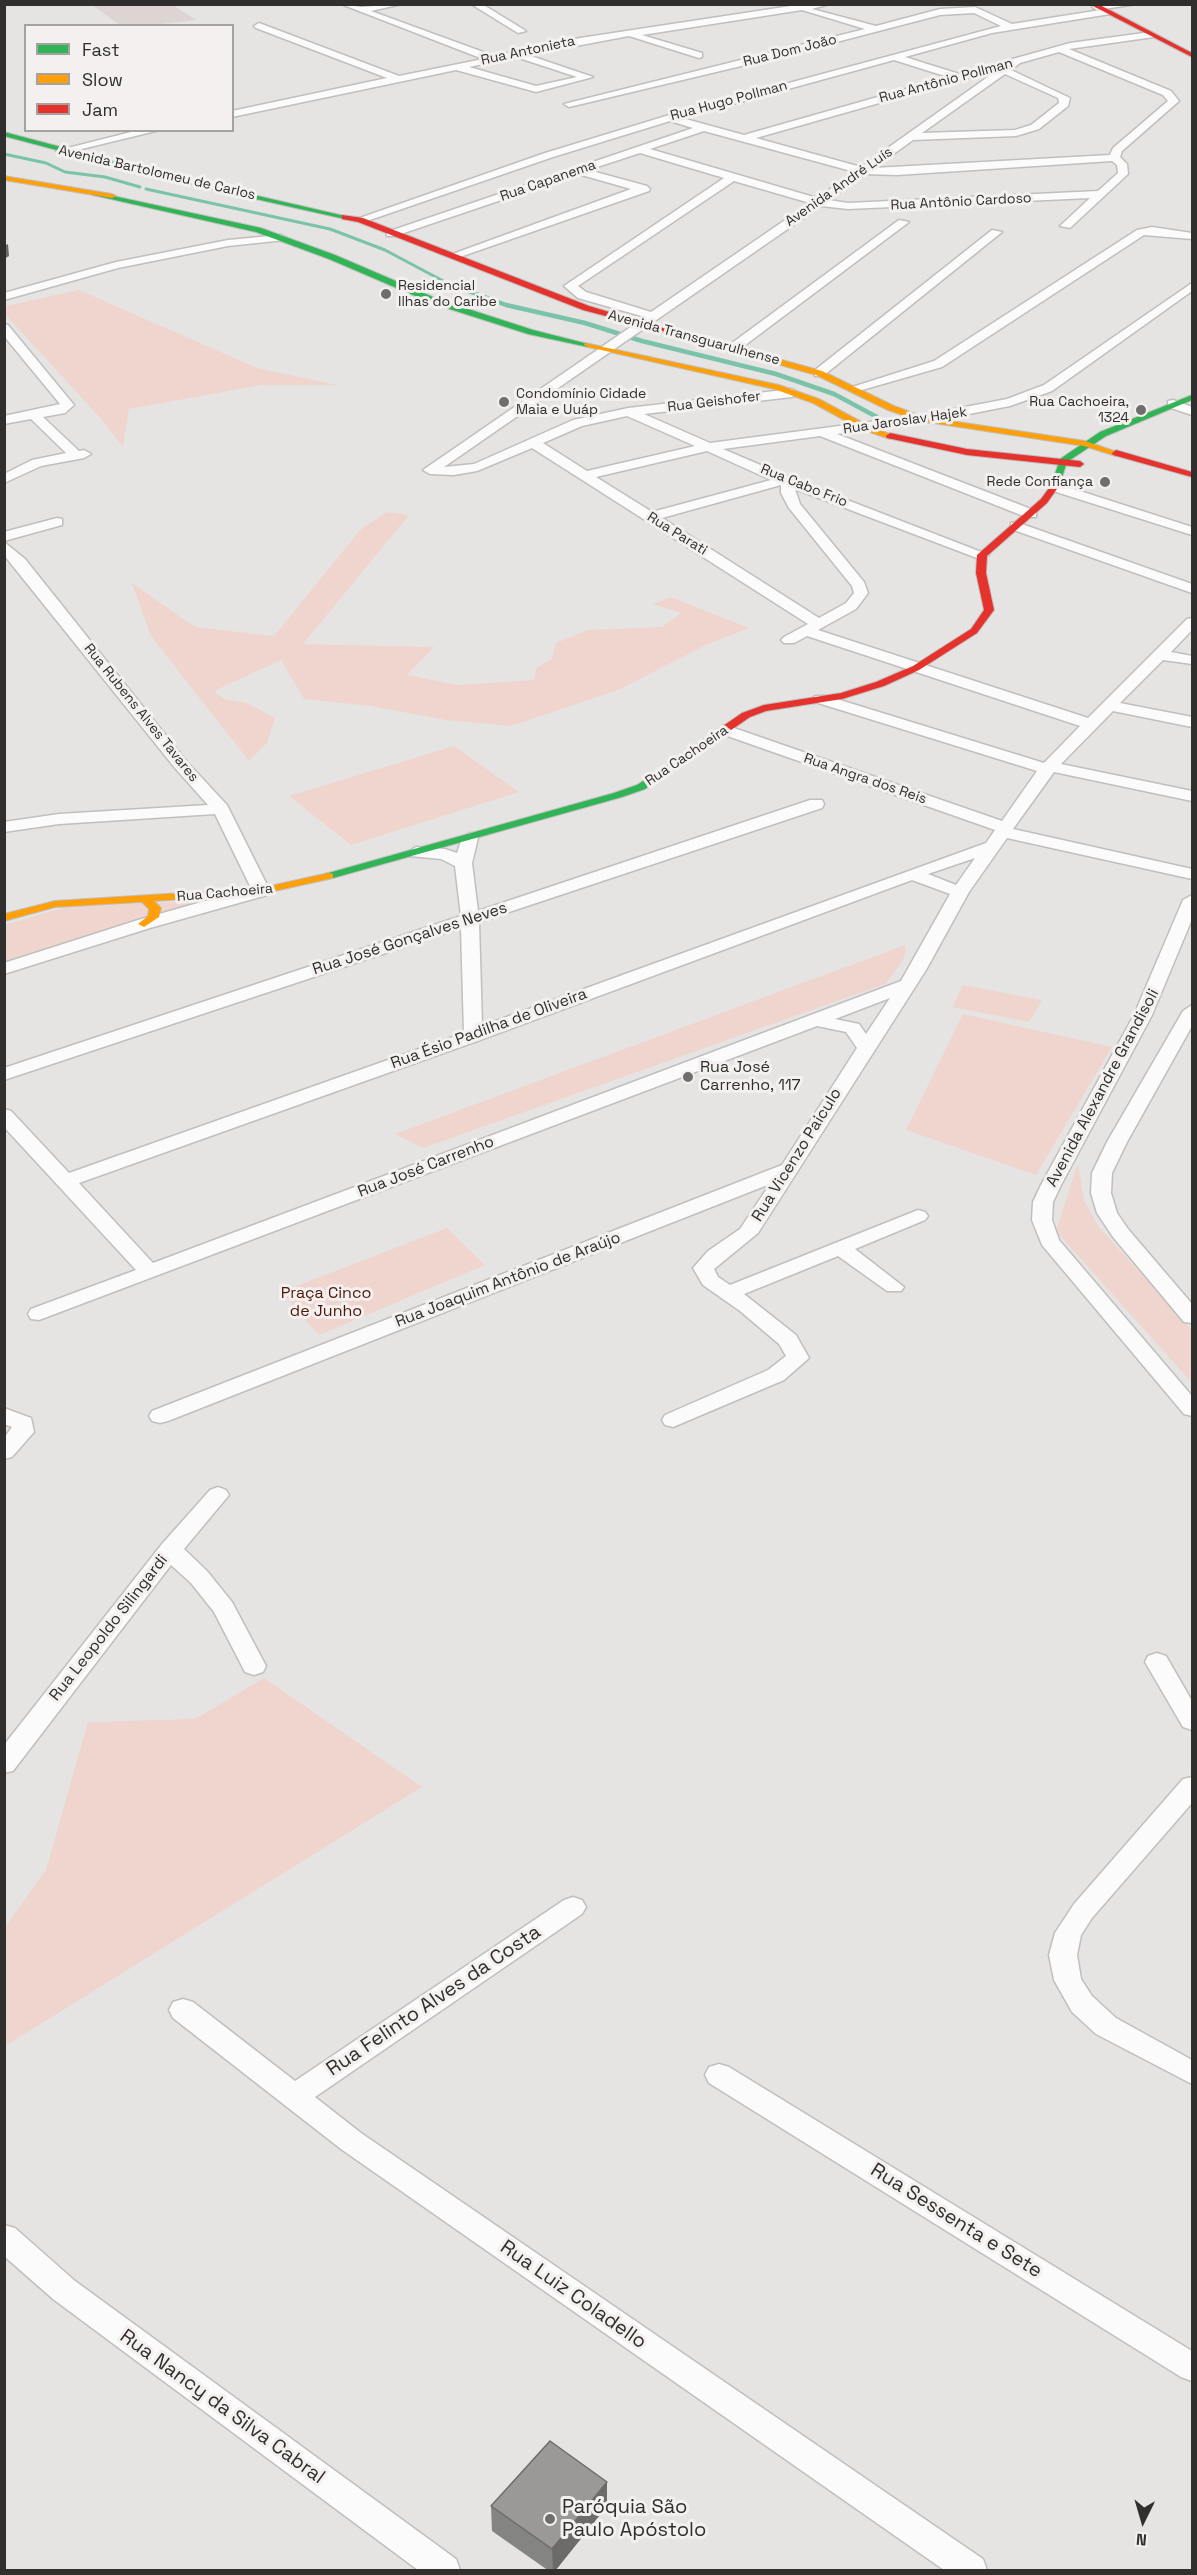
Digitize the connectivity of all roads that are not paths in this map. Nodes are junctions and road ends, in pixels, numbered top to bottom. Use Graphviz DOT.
graph roads {
  1 [pos="345,4"];
  2 [pos="398,4"];
  3 [pos="475,4"];
  4 [pos="747,4"];
  5 [pos="826,4"];
  6 [pos="1133,4"];
  7 [pos="804,6"];
  8 [pos="1099,8"];
  9 [pos="360,9"];
  10 [pos="764,12"];
  11 [pos="260,26"];
  12 [pos="1009,26"];
  13 [pos="878,29"];
  14 [pos="521,31"];
  15 [pos="627,34"];
  16 [pos="1151,35"];
  17 [pos="1060,49"];
  18 [pos="516,54"];
  19 [pos="699,55"];
  20 [pos="1192,55"];
  21 [pos="776,56"];
  22 [pos="893,56"];
  23 [pos="491,58"];
  24 [pos="799,63"];
  25 [pos="810,66"];
  26 [pos="1008,66"];
  27 [pos="455,67"];
  28 [pos="833,73"];
  29 [pos="957,77"];
  30 [pos="398,79"];
  31 [pos="569,104"];
  32 [pos="234,114"];
  33 [pos="670,117"];
  34 [pos="705,128"];
  35 [pos="146,132"];
  36 [pos="4,134"];
  37 [pos="911,137"];
  38 [pos="745,138"];
  39 [pos="642,150"];
  40 [pos="62,151"];
  41 [pos="1114,158"];
  42 [pos="579,171"];
  43 [pos="864,171"];
  44 [pos="734,176"];
  45 [pos="4,178"];
  46 [pos="643,188"];
  47 [pos="656,191"];
  48 [pos="94,194"];
  49 [pos="1103,194"];
  50 [pos="819,202"];
  51 [pos="309,208"];
  52 [pos="360,220"];
  53 [pos="903,222"];
  54 [pos="237,224"];
  55 [pos="326,226"];
  56 [pos="1066,226"];
  57 [pos="304,228"];
  58 [pos="996,232"];
  59 [pos="398,235"];
  60 [pos="1192,236"];
  61 [pos="282,238"];
  62 [pos="228,243"];
  63 [pos="316,250"];
  64 [pos="453,256"];
  65 [pos="1192,286"];
  66 [pos="4,297"];
  67 [pos="608,311"];
  68 [pos="639,323"];
  69 [pos="4,328"];
  70 [pos="606,349"];
  71 [pos="732,349"];
  72 [pos="819,373"];
  73 [pos="855,388"];
  74 [pos="792,393"];
  75 [pos="1192,397"];
  76 [pos="1173,404"];
  77 [pos="1192,411"];
  78 [pos="628,412"];
  79 [pos="34,415"];
  80 [pos="4,420"];
  81 [pos="929,421"];
  82 [pos="904,424"];
  83 [pos="864,427"];
  84 [pos="822,433"];
  85 [pos="1103,434"];
  86 [pos="917,443"];
  87 [pos="535,444"];
  88 [pos="1084,444"];
  89 [pos="712,446"];
  90 [pos="943,448"];
  91 [pos="1063,460"];
  92 [pos="1146,460"];
  93 [pos="1095,466"];
  94 [pos="430,470"];
  95 [pos="1136,474"];
  96 [pos="586,475"];
  97 [pos="1192,475"];
  98 [pos="4,479"];
  99 [pos="787,481"];
  100 [pos="1055,487"];
  101 [pos="1192,488"];
  102 [pos="1031,514"];
  103 [pos="650,517"];
  104 [pos="57,522"];
  105 [pos="1016,526"];
  106 [pos="1192,531"];
  107 [pos="4,537"];
  108 [pos="4,546"];
  109 [pos="982,555"];
  110 [pos="1192,589"];
  111 [pos="1192,622"];
  112 [pos="813,628"];
  113 [pos="789,640"];
  114 [pos="1162,655"];
  115 [pos="1192,660"];
  116 [pos="916,668"];
  117 [pos="821,699"];
  118 [pos="1109,706"];
  119 [pos="1192,722"];
  120 [pos="1089,723"];
  121 [pos="725,730"];
  122 [pos="1048,768"];
  123 [pos="1192,796"];
  124 [pos="816,804"];
  125 [pos="221,809"];
  126 [pos="4,827"];
  127 [pos="1004,830"];
  128 [pos="470,838"];
  129 [pos="991,847"];
  130 [pos="416,852"];
  131 [pos="463,862"];
  132 [pos="912,874"];
  133 [pos="1192,874"];
  134 [pos="261,891"];
  135 [pos="960,892"];
  136 [pos="144,897"];
  137 [pos="1192,900"];
  138 [pos="4,918"];
  139 [pos="470,919"];
  140 [pos="144,924"];
  141 [pos="4,969"];
  142 [pos="907,985"];
  143 [pos="1192,1011"];
  144 [pos="813,1019"];
  145 [pos="473,1036"];
  146 [pos="866,1047"];
  147 [pos="4,1074"];
  148 [pos="4,1115"];
  149 [pos="789,1169"];
  150 [pos="66,1181"];
  151 [pos="918,1216"];
  152 [pos="840,1248"];
  153 [pos="150,1272"];
  154 [pos="894,1287"];
  155 [pos="728,1293"];
  156 [pos="39,1314"];
  157 [pos="1192,1317"];
  158 [pos="1192,1409"];
  159 [pos="4,1415"];
  160 [pos="160,1416"];
  161 [pos="673,1420"];
  162 [pos="4,1452"];
  163 [pos="218,1495"];
  164 [pos="170,1550"];
  165 [pos="1157,1662"];
  166 [pos="255,1666"];
  167 [pos="1192,1722"];
  168 [pos="7,1756"];
  169 [pos="1192,1786"];
  170 [pos="573,1906"];
  171 [pos="183,2010"];
  172 [pos="1192,2073"];
  173 [pos="719,2075"];
  174 [pos="295,2096"];
  175 [pos="4,2237"];
  176 [pos="1192,2367"];
  177 [pos="444,2571"];
  178 [pos="971,2571"];
  1 -- 9 [label="street"];
  2 -- 9 [label="street"];
  3 -- 14 [label="street"];
  4 -- 10 [label="street"];
  5 -- 7 [label="street, Rua Antonieta"];
  6 -- 8 [label="street, Rua Hugo Pollman"];
  7 -- 10 [label="street, Rua Antonieta"];
  7 -- 13 [label="street"];
  8 -- 12 [label="street, Rua Hugo Pollman"];
  8 -- 16 [label="main road"];
  9 -- 23 [label="street"];
  10 -- 15 [label="street, Rua Antonieta"];
  11 -- 30 [label="street"];
  12 -- 13 [label="street, Rua Dom João"];
  12 -- 22 [label="street, Rua Hugo Pollman"];
  13 -- 21 [label="street, Rua Dom João"];
  15 -- 18 [label="street, Rua Antonieta"];
  15 -- 19 [label="street"];
  16 -- 17 [label="street, Rua Antônio Pollman"];
  16 -- 20 [label="main road"];
  17 -- 26 [label="street, Rua Antônio Pollman"];
  17 -- 41 [label="street"];
  18 -- 23 [label="street, Rua Antonieta"];
  18 -- 27 [label="street"];
  21 -- 24 [label="street"];
  21 -- 31 [label="street, Rua Dom João"];
  22 -- 28 [label="street, Rua Hugo Pollman"];
  22 -- 29 [label="street"];
  23 -- 27 [label="street, Rua Antonieta"];
  25 -- 28 [label="street"];
  26 -- 29 [label="street, Rua Antônio Pollman"];
  26 -- 37 [label="street, Avenida André Luís"];
  26 -- 37 [label="street"];
  27 -- 30 [label="street, Rua Antonieta"];
  28 -- 33 [label="street, Rua Hugo Pollman"];
  29 -- 38 [label="street, Rua Antônio Pollman"];
  30 -- 32 [label="street, Rua Antonieta"];
  33 -- 34 [label="street"];
  33 -- 52 [label="street, Rua Hugo Pollman"];
  34 -- 38 [label="street"];
  34 -- 39 [label="street, Rua Capanema"];
  35 -- 40 [label="street"];
  36 -- 40 [label="main road, Avenida Bartolomeu de Carlos"];
  37 -- 43 [label="street, Avenida André Luís"];
  38 -- 43 [label="street"];
  39 -- 42 [label="street, Rua Capanema"];
  39 -- 44 [label="street, Rua Antônio Cardoso"];
  40 -- 51 [label="main road, Avenida Bartolomeu de Carlos"];
  41 -- 43 [label="street"];
  41 -- 49 [label="street"];
  42 -- 46 [label="street"];
  42 -- 59 [label="street, Rua Capanema"];
  43 -- 50 [label="street, Avenida André Luís"];
  44 -- 50 [label="street, Rua Antônio Cardoso"];
  44 -- 67 [label="street"];
  45 -- 48 [label="main road"];
  46 -- 47 [label="street"];
  46 -- 64 [label="street"];
  48 -- 54 [label="main road, Avenida Transguarulhense"];
  48 -- 57 [label="main road"];
  49 -- 50 [label="street, Rua Antônio Cardoso"];
  49 -- 56 [label="street"];
  50 -- 68 [label="street, Avenida André Luís"];
  51 -- 52 [label="main road, Avenida Transguarulhense"];
  51 -- 57 [label="main road"];
  52 -- 59 [label="main road, Avenida Transguarulhense"];
  53 -- 71 [label="street"];
  54 -- 61 [label="main road, Avenida Transguarulhense"];
  54 -- 62 [label="street"];
  55 -- 59 [label="main road"];
  57 -- 63 [label="main road"];
  58 -- 72 [label="street"];
  59 -- 64 [label="main road, Avenida Transguarulhense"];
  60 -- 73 [label="street"];
  61 -- 62 [label="street"];
  61 -- 63 [label="main road, Avenida Transguarulhense"];
  62 -- 66 [label="street"];
  63 -- 70 [label="main road, Avenida Transguarulhense"];
  64 -- 67 [label="main road, Avenida Transguarulhense"];
  65 -- 81 [label="street, Rua Jaroslav Hajek"];
  67 -- 68 [label="main road, Avenida Transguarulhense"];
  68 -- 70 [label="street, Avenida André Luís"];
  68 -- 71 [label="main road, Avenida Transguarulhense"];
  69 -- 79 [label="street"];
  70 -- 74 [label="main road, Avenida Transguarulhense"];
  70 -- 94 [label="street, Avenida André Luís"];
  71 -- 72 [label="main road, Avenida Transguarulhense"];
  72 -- 73 [label="main road, Avenida Transguarulhense"];
  73 -- 81 [label="main road, Avenida Transguarulhense"];
  74 -- 78 [label="street, Rua Geishofer"];
  74 -- 83 [label="main road, Avenida Transguarulhense"];
  75 -- 76 [label="main road"];
  76 -- 77 [label="street"];
  76 -- 85 [label="main road"];
  78 -- 87 [label="street, Rua Geishofer"];
  78 -- 89 [label="street, Rua Cabo Frio"];
  79 -- 80 [label="street"];
  79 -- 98 [label="street"];
  81 -- 82 [label="main road"];
  81 -- 88 [label="main road, Avenida Transguarulhense"];
  82 -- 83 [label="street, Rua Jaroslav Hajek"];
  82 -- 86 [label="main road"];
  83 -- 84 [label="street, Rua Jaroslav Hajek"];
  83 -- 86 [label="main road, Avenida Transguarulhense"];
  84 -- 89 [label="street, Rua Jaroslav Hajek"];
  84 -- 102 [label="street"];
  85 -- 88 [label="main road"];
  85 -- 92 [label="main road"];
  86 -- 90 [label="main road, Avenida Transguarulhense"];
  87 -- 94 [label="street, Rua Geishofer"];
  87 -- 96 [label="street, Rua Parati"];
  88 -- 90 [label="main road"];
  88 -- 91 [label="main road"];
  88 -- 92 [label="main road, Avenida Transguarulhense"];
  89 -- 96 [label="street, Rua Jaroslav Hajek"];
  89 -- 99 [label="street, Rua Cabo Frio"];
  90 -- 91 [label="main road, Avenida Transguarulhense"];
  91 -- 93 [label="main road, Avenida Transguarulhense"];
  91 -- 100 [label="main road"];
  92 -- 97 [label="main road"];
  95 -- 101 [label="main road"];
  96 -- 103 [label="street, Rua Parati"];
  99 -- 103 [label="street"];
  99 -- 109 [label="street, Rua Cabo Frio"];
  99 -- 112 [label="street"];
  100 -- 102 [label="main road"];
  100 -- 106 [label="street"];
  102 -- 105 [label="main road"];
  103 -- 112 [label="street, Rua Parati"];
  104 -- 107 [label="street"];
  105 -- 109 [label="main road"];
  105 -- 110 [label="street"];
  108 -- 125 [label="street, Rua Rubens Alves Tavares"];
  109 -- 116 [label="main road, Rua Cachoeira"];
  111 -- 114 [label="street, Rua Vicenzo Paiculo"];
  112 -- 113 [label="street"];
  112 -- 116 [label="street, Rua Parati"];
  114 -- 115 [label="street"];
  114 -- 118 [label="street, Rua Vicenzo Paiculo"];
  116 -- 117 [label="main road, Rua Cachoeira"];
  116 -- 120 [label="street, Rua Parati"];
  117 -- 121 [label="main road, Rua Cachoeira"];
  117 -- 122 [label="street"];
  118 -- 119 [label="street"];
  118 -- 120 [label="street, Rua Vicenzo Paiculo"];
  120 -- 122 [label="street, Rua Vicenzo Paiculo"];
  121 -- 127 [label="street, Rua Angra dos Reis"];
  121 -- 128 [label="main road, Rua Cachoeira"];
  122 -- 123 [label="street"];
  122 -- 127 [label="street, Rua Vicenzo Paiculo"];
  124 -- 139 [label="street, Rua José Gonçalves Neves"];
  125 -- 126 [label="street"];
  125 -- 134 [label="street, Rua Rubens Alves Tavares"];
  127 -- 129 [label="street, Rua Vicenzo Paiculo"];
  127 -- 133 [label="street, Rua Angra dos Reis"];
  128 -- 130 [label="main road, Rua Cachoeira"];
  128 -- 131 [label="street"];
  129 -- 132 [label="street, Rua Ésio Padilha de Oliveira"];
  129 -- 135 [label="street, Rua Vicenzo Paiculo"];
  130 -- 131 [label="street"];
  130 -- 134 [label="main road, Rua Cachoeira"];
  131 -- 139 [label="street"];
  132 -- 135 [label="street"];
  132 -- 145 [label="street, Rua Ésio Padilha de Oliveira"];
  134 -- 136 [label="main road, Rua Cachoeira"];
  134 -- 140 [label="street"];
  135 -- 142 [label="street, Rua Vicenzo Paiculo"];
  136 -- 138 [label="main road, Rua Cachoeira"];
  136 -- 140 [label="main road"];
  137 -- 158 [label="street, Avenida Alexandre Grandisoli"];
  139 -- 145 [label="street"];
  139 -- 147 [label="street, Rua José Gonçalves Neves"];
  140 -- 141 [label="street"];
  142 -- 144 [label="street, Rua José Carrenho"];
  142 -- 146 [label="street, Rua Vicenzo Paiculo"];
  143 -- 157 [label="street"];
  144 -- 146 [label="street"];
  144 -- 153 [label="street, Rua José Carrenho"];
  145 -- 150 [label="street, Rua Ésio Padilha de Oliveira"];
  146 -- 149 [label="street, Rua Vicenzo Paiculo"];
  148 -- 150 [label="street"];
  149 -- 155 [label="street, Rua Vicenzo Paiculo"];
  149 -- 160 [label="street, Rua Joaquim Antônio de Araújo"];
  150 -- 153 [label="street"];
  151 -- 152 [label="street"];
  152 -- 154 [label="street"];
  152 -- 155 [label="street"];
  153 -- 156 [label="street, Rua José Carrenho"];
  155 -- 161 [label="street, Rua Vicenzo Paiculo"];
  159 -- 162 [label="street"];
  163 -- 164 [label="street, Rua Leopoldo Silingardi"];
  164 -- 166 [label="street"];
  164 -- 168 [label="street, Rua Leopoldo Silingardi"];
  165 -- 167 [label="street"];
  169 -- 172 [label="street"];
  170 -- 174 [label="street, Rua Felinto Alves da Costa"];
  171 -- 174 [label="street, Rua Luiz Coladello"];
  173 -- 176 [label="street, Rua Sessenta e Sete"];
  174 -- 178 [label="street, Rua Luiz Coladello"];
  175 -- 177 [label="street, Rua Nancy da Silva Cabral"];
}
